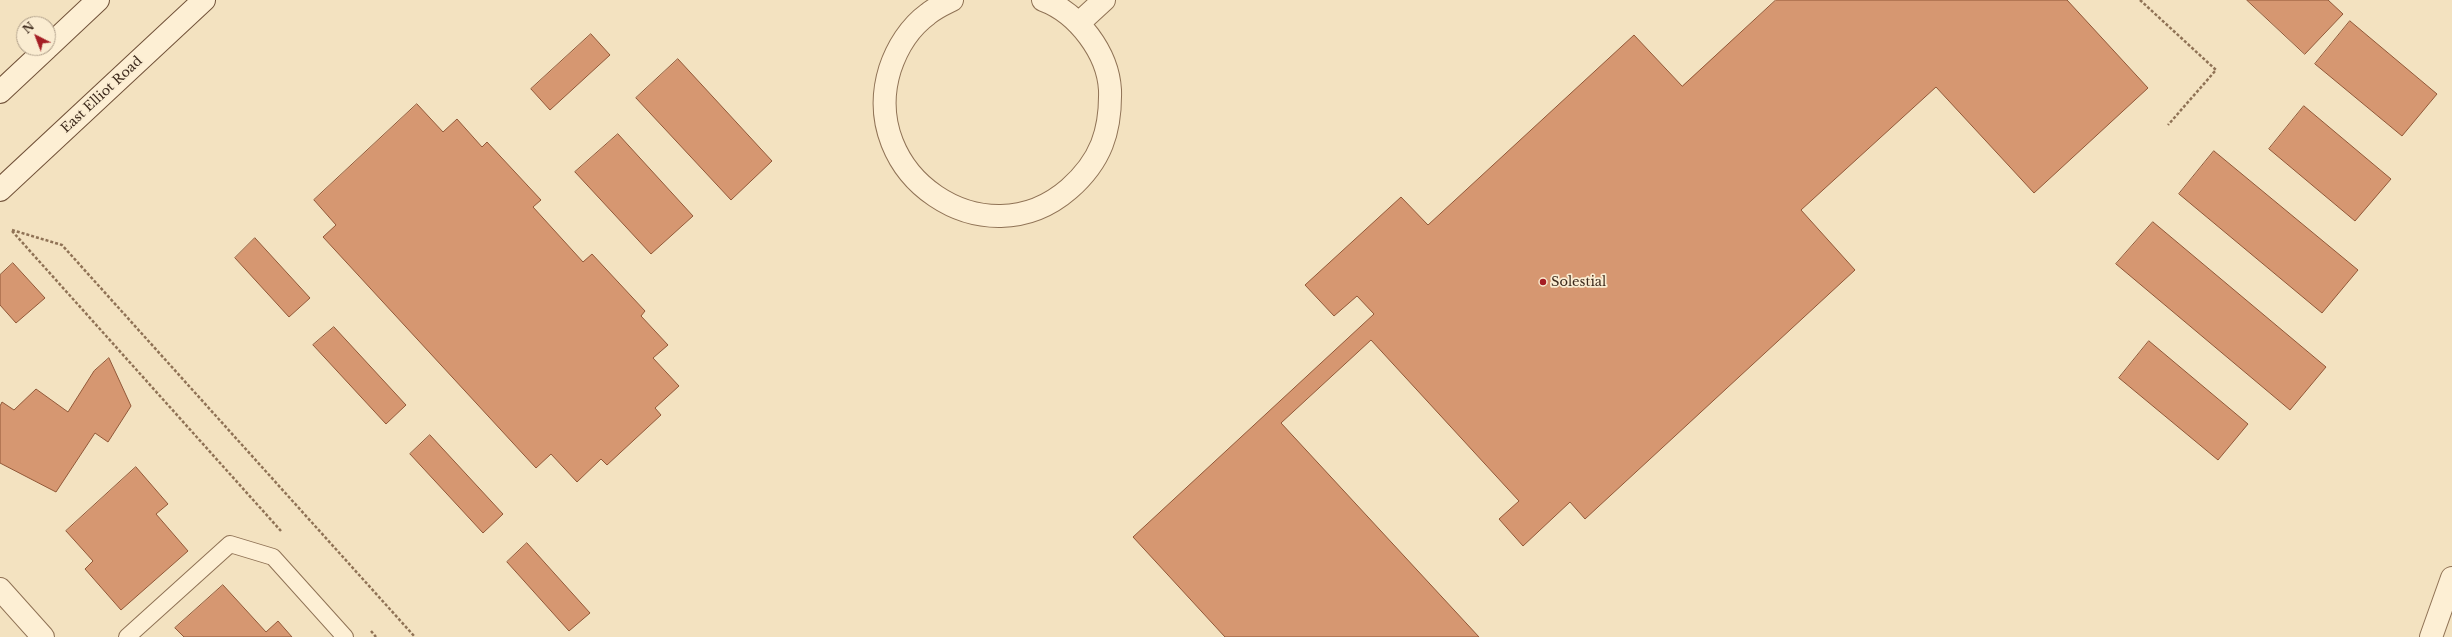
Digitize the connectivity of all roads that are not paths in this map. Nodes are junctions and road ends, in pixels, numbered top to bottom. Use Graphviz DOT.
graph roads {
  1 [pos="98,0"];
  2 [pos="204,0"];
  3 [pos="952,0"];
  4 [pos="1043,0"];
  5 [pos="1104,0"];
  6 [pos="1079,23"];
  7 [pos="56,39"];
  8 [pos="38,56"];
  9 [pos="0,92"];
  10 [pos="0,190"];
  11 [pos="2452,578"];
  12 [pos="0,589"];
  13 [pos="44,637"];
  14 [pos="127,637"];
  15 [pos="345,637"];
  16 [pos="2431,637"];
  1 -- 7 [label="street"];
  2 -- 10 [label="street, East Elliot Road"];
  3 -- 6 [label="street"];
  4 -- 6 [label="street"];
  5 -- 6 [label="street"];
  8 -- 9 [label="street"];
  11 -- 16 [label="street"];
  12 -- 13 [label="street"];
  14 -- 15 [label="lane"];
}
